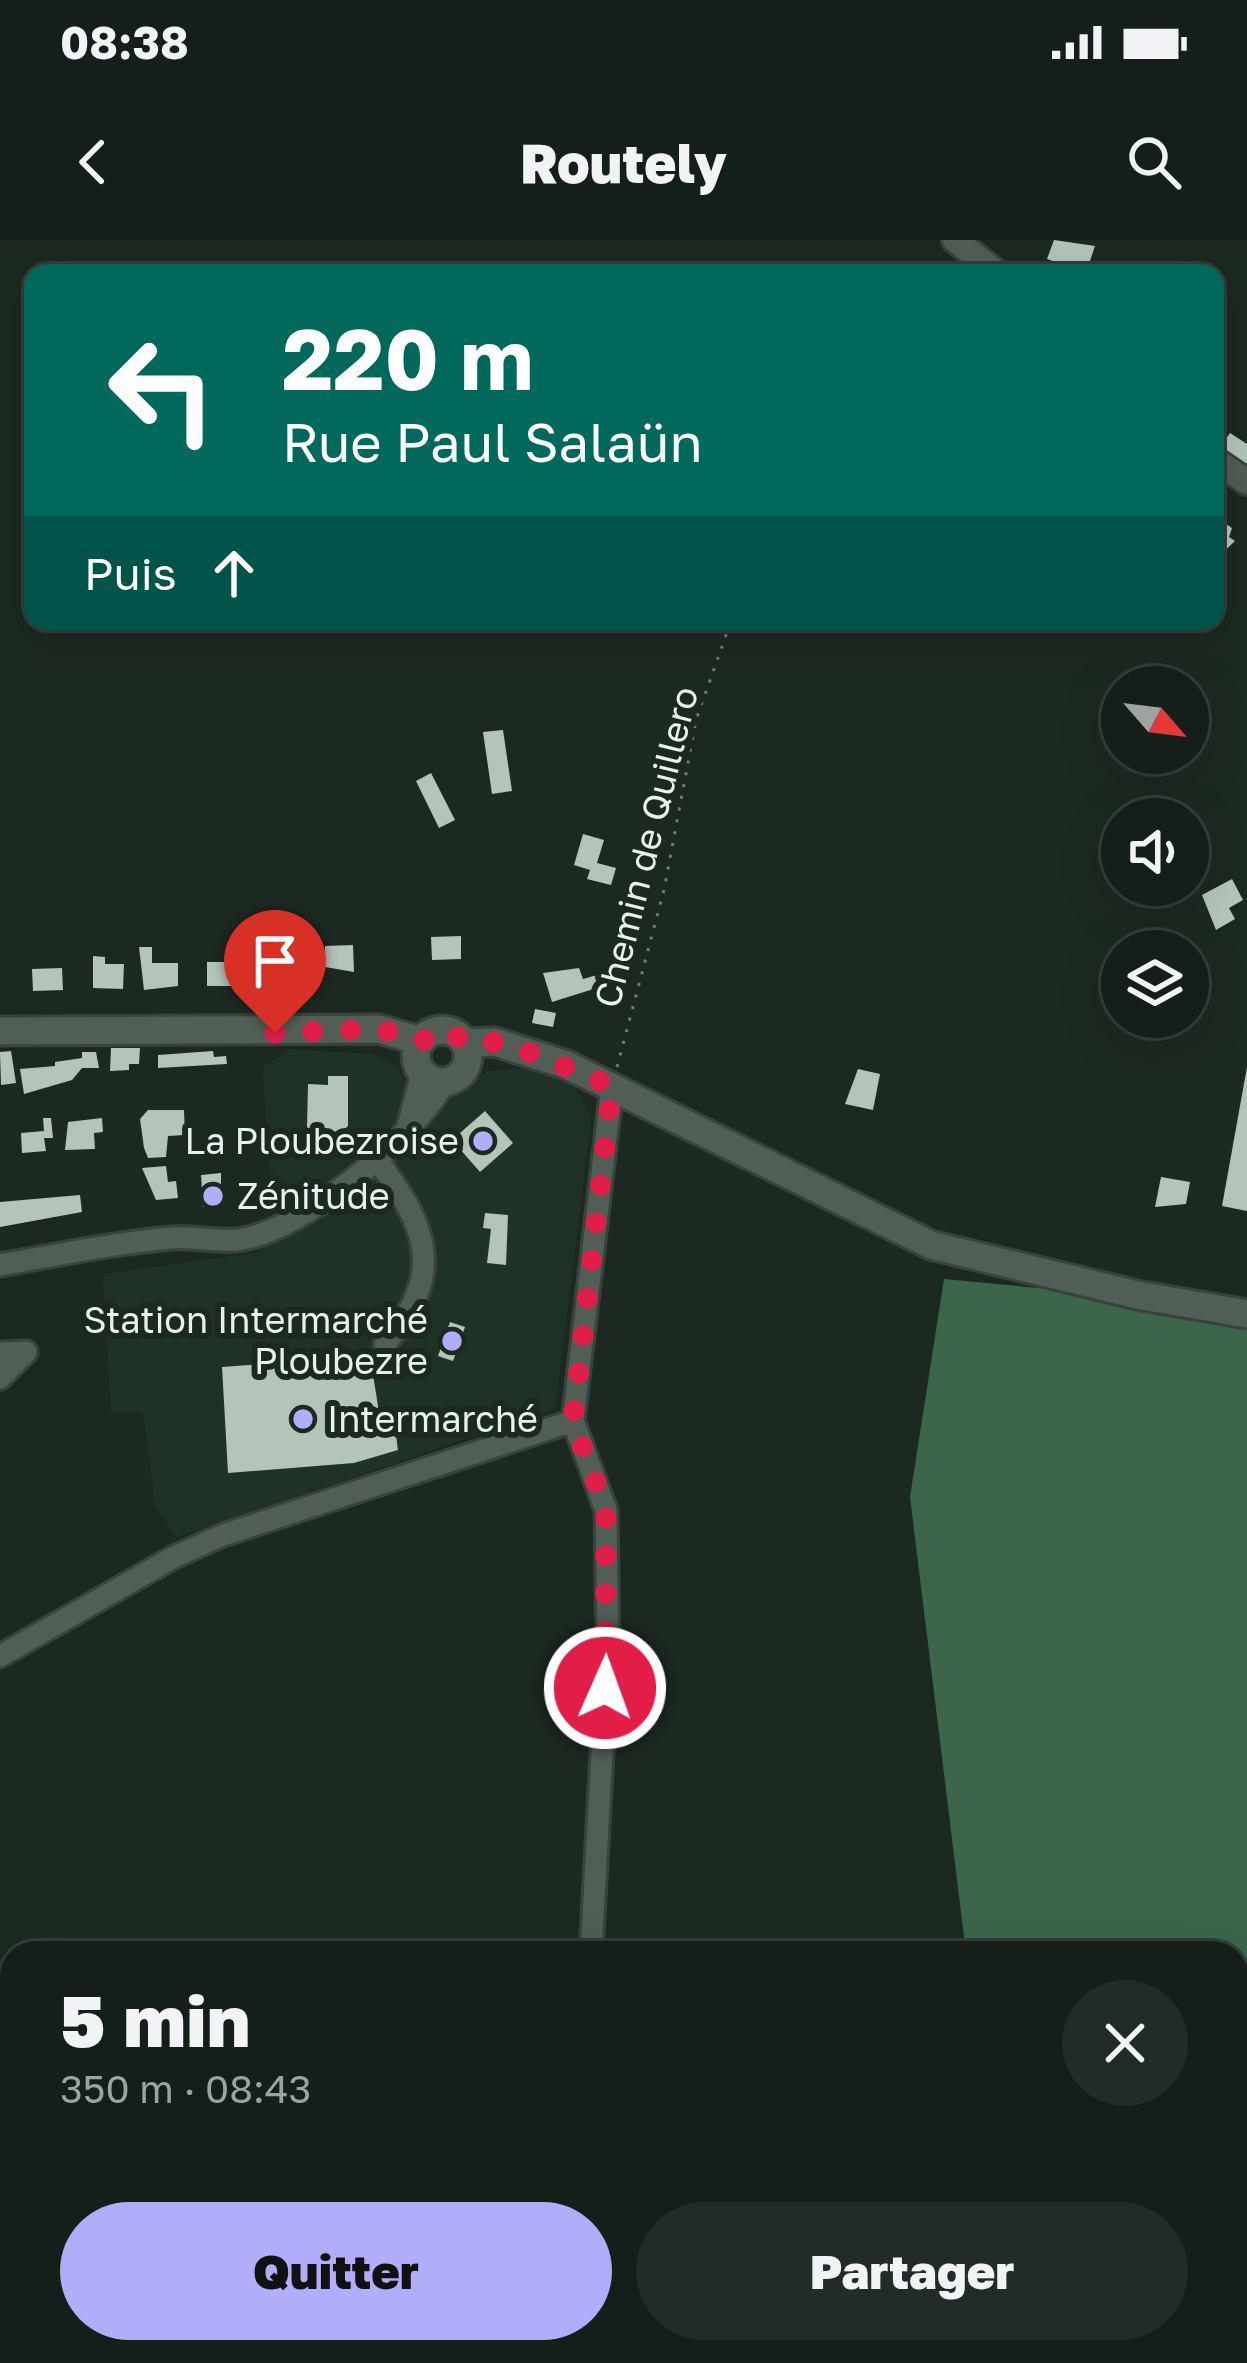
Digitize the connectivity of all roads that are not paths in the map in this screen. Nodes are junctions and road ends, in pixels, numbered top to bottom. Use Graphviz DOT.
graph roads {
  1 [pos="955,240"];
  2 [pos="986,264"];
  3 [pos="0,1031"];
  4 [pos="466,1054"];
  5 [pos="426,1064"];
  6 [pos="612,1086"];
  7 [pos="375,1157"];
  8 [pos="0,1265"];
  9 [pos="1247,1314"];
  10 [pos="385,1344"];
  11 [pos="0,1353"];
  12 [pos="0,1378"];
  13 [pos="573,1421"];
  14 [pos="0,1656"];
  15 [pos="592,1941"];
  1 -- 2 [label="street"];
  3 -- 5 [label="main road"];
  4 -- 5 [label="main road"];
  4 -- 5 [label="main road"];
  4 -- 6 [label="main road"];
  5 -- 7 [label="street"];
  6 -- 9 [label="main road"];
  6 -- 13 [label="street"];
  7 -- 8 [label="street"];
  7 -- 10 [label="street"];
  11 -- 12 [label="street"];
  13 -- 14 [label="street"];
  13 -- 15 [label="street"];
}
